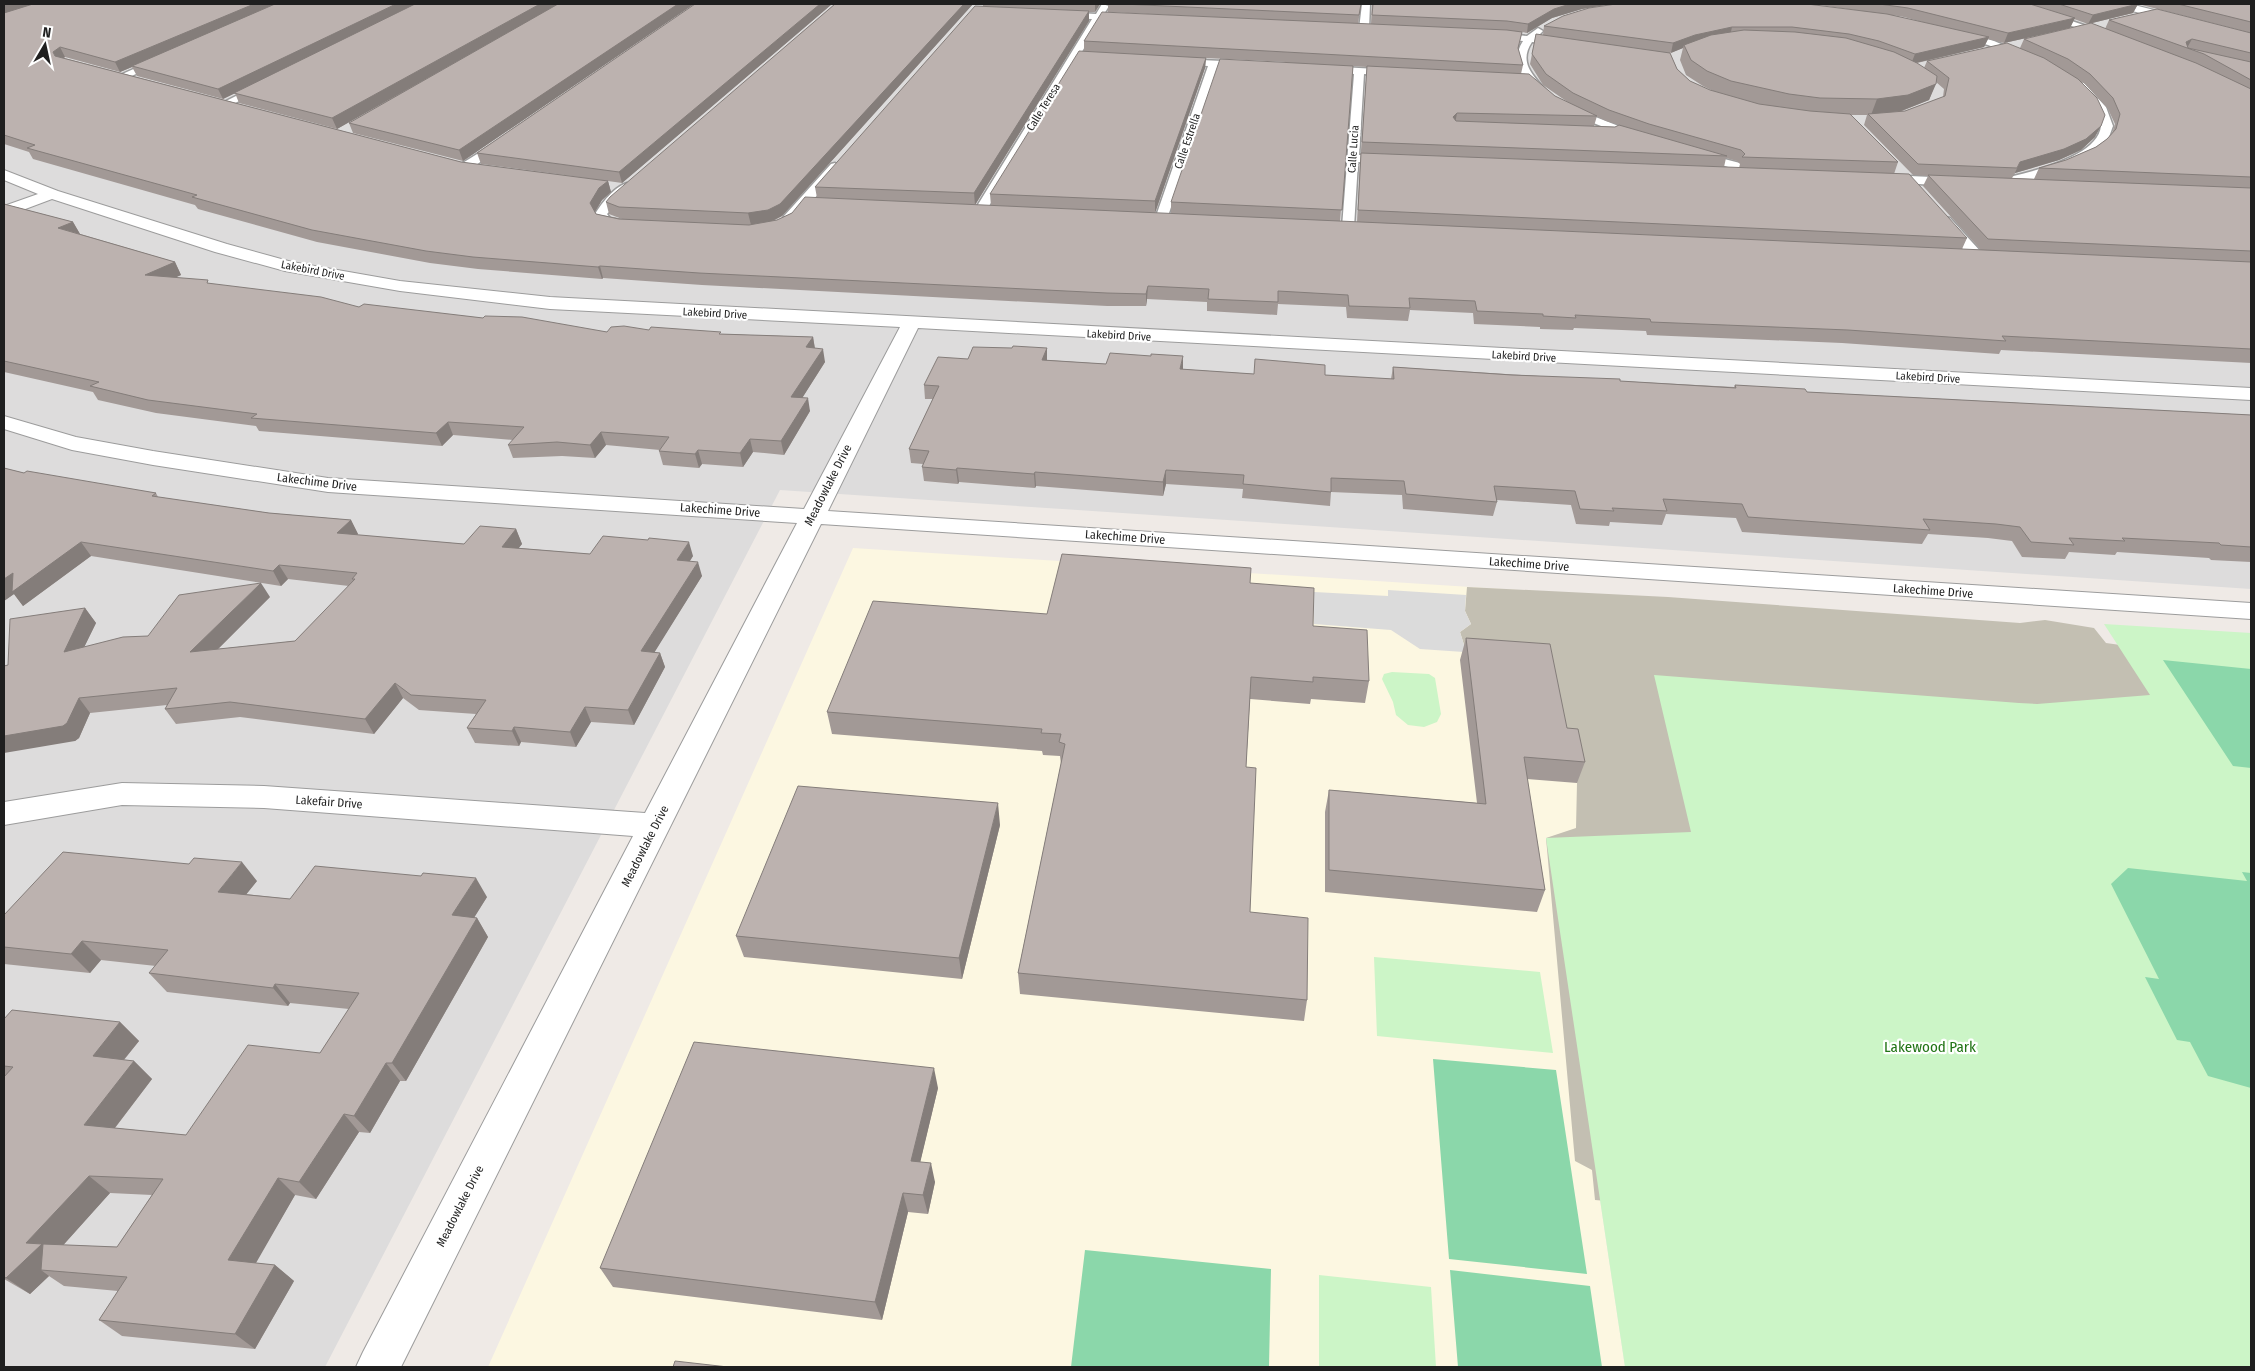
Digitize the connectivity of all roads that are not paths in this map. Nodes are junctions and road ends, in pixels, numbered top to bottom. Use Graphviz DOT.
graph roads {
  1 [pos="1106,4"];
  2 [pos="1366,4"];
  3 [pos="2014,4"];
  4 [pos="1050,14"];
  5 [pos="2113,14"];
  6 [pos="1099,16"];
  7 [pos="1136,18"];
  8 [pos="1551,24"];
  9 [pos="2091,24"];
  10 [pos="2056,28"];
  11 [pos="2072,28"];
  12 [pos="1364,29"];
  13 [pos="1950,32"];
  14 [pos="1486,34"];
  15 [pos="1528,37"];
  16 [pos="2251,38"];
  17 [pos="2120,39"];
  18 [pos="2006,43"];
  19 [pos="2022,43"];
  20 [pos="1577,44"];
  21 [pos="1972,47"];
  22 [pos="1988,47"];
  23 [pos="167,57"];
  24 [pos="2032,59"];
  25 [pos="1167,61"];
  26 [pos="1214,64"];
  27 [pos="1253,66"];
  28 [pos="1311,69"];
  29 [pos="1359,71"];
  30 [pos="1408,74"];
  31 [pos="1515,79"];
  32 [pos="2071,79"];
  33 [pos="274,80"];
  34 [pos="1529,80"];
  35 [pos="143,82"];
  36 [pos="244,110"];
  37 [pos="516,132"];
  38 [pos="1597,133"];
  39 [pos="1626,134"];
  40 [pos="1644,139"];
  41 [pos="1688,152"];
  42 [pos="845,156"];
  43 [pos="1353,158"];
  44 [pos="1404,160"];
  45 [pos="1895,167"];
  46 [pos="484,170"];
  47 [pos="1720,173"];
  48 [pos="4,176"];
  49 [pos="1878,179"];
  50 [pos="636,180"];
  51 [pos="1908,180"];
  52 [pos="1963,182"];
  53 [pos="2038,185"];
  54 [pos="609,187"];
  55 [pos="626,189"];
  56 [pos="52,194"];
  57 [pos="1921,194"];
  58 [pos="804,203"];
  59 [pos="824,204"];
  60 [pos="4,212"];
  61 [pos="999,212"];
  62 [pos="1939,215"];
  63 [pos="1161,219"];
  64 [pos="781,224"];
  65 [pos="642,226"];
  66 [pos="1365,228"];
  67 [pos="1957,255"];
  68 [pos="910,324"];
  69 [pos="2251,394"];
  70 [pos="4,422"];
  71 [pos="812,516"];
  72 [pos="2251,611"];
  73 [pos="4,813"];
  74 [pos="654,826"];
  75 [pos="378,1367"];
  1 -- 6 [label="lane, Calle Teresa"];
  2 -- 12 [label="lane"];
  3 -- 11 [label="lane"];
  4 -- 6 [label="lane"];
  5 -- 9 [label="lane"];
  5 -- 16 [label="street"];
  6 -- 7 [label="lane"];
  6 -- 61 [label="lane, Calle Teresa"];
  8 -- 15 [label="lane"];
  9 -- 11 [label="lane"];
  9 -- 17 [label="lane"];
  10 -- 11 [label="lane"];
  13 -- 22 [label="lane"];
  14 -- 15 [label="lane"];
  15 -- 20 [label="lane"];
  15 -- 34 [label="lane"];
  18 -- 19 [label="lane"];
  18 -- 22 [label="lane"];
  18 -- 24 [label="lane"];
  21 -- 22 [label="lane"];
  23 -- 35 [label="lane"];
  25 -- 26 [label="lane"];
  26 -- 27 [label="lane"];
  26 -- 63 [label="lane, Calle Estrella"];
  28 -- 29 [label="lane"];
  29 -- 30 [label="lane"];
  29 -- 43 [label="lane, Calle Lucia"];
  31 -- 34 [label="lane"];
  32 -- 53 [label="lane"];
  33 -- 36 [label="lane"];
  34 -- 39 [label="lane"];
  37 -- 46 [label="lane"];
  38 -- 39 [label="lane"];
  39 -- 40 [label="lane"];
  41 -- 47 [label="lane"];
  42 -- 58 [label="lane"];
  43 -- 44 [label="lane"];
  43 -- 66 [label="lane, Calle Lucia"];
  45 -- 51 [label="lane"];
  48 -- 56 [label="street, Lakebird Drive"];
  49 -- 51 [label="lane"];
  50 -- 55 [label="lane"];
  51 -- 52 [label="lane"];
  51 -- 57 [label="lane"];
  54 -- 55 [label="lane"];
  55 -- 65 [label="lane"];
  56 -- 60 [label="street"];
  56 -- 68 [label="street, Lakebird Drive"];
  58 -- 59 [label="lane"];
  58 -- 64 [label="lane"];
  62 -- 67 [label="lane"];
  68 -- 69 [label="street, Lakebird Drive"];
  68 -- 71 [label="street, Meadowlake Drive"];
  70 -- 71 [label="street, Lakechime Drive"];
  71 -- 72 [label="street, Lakechime Drive"];
  71 -- 74 [label="street, Meadowlake Drive"];
  73 -- 74 [label="street, Lakefair Drive"];
  74 -- 75 [label="street, Meadowlake Drive"];
}
